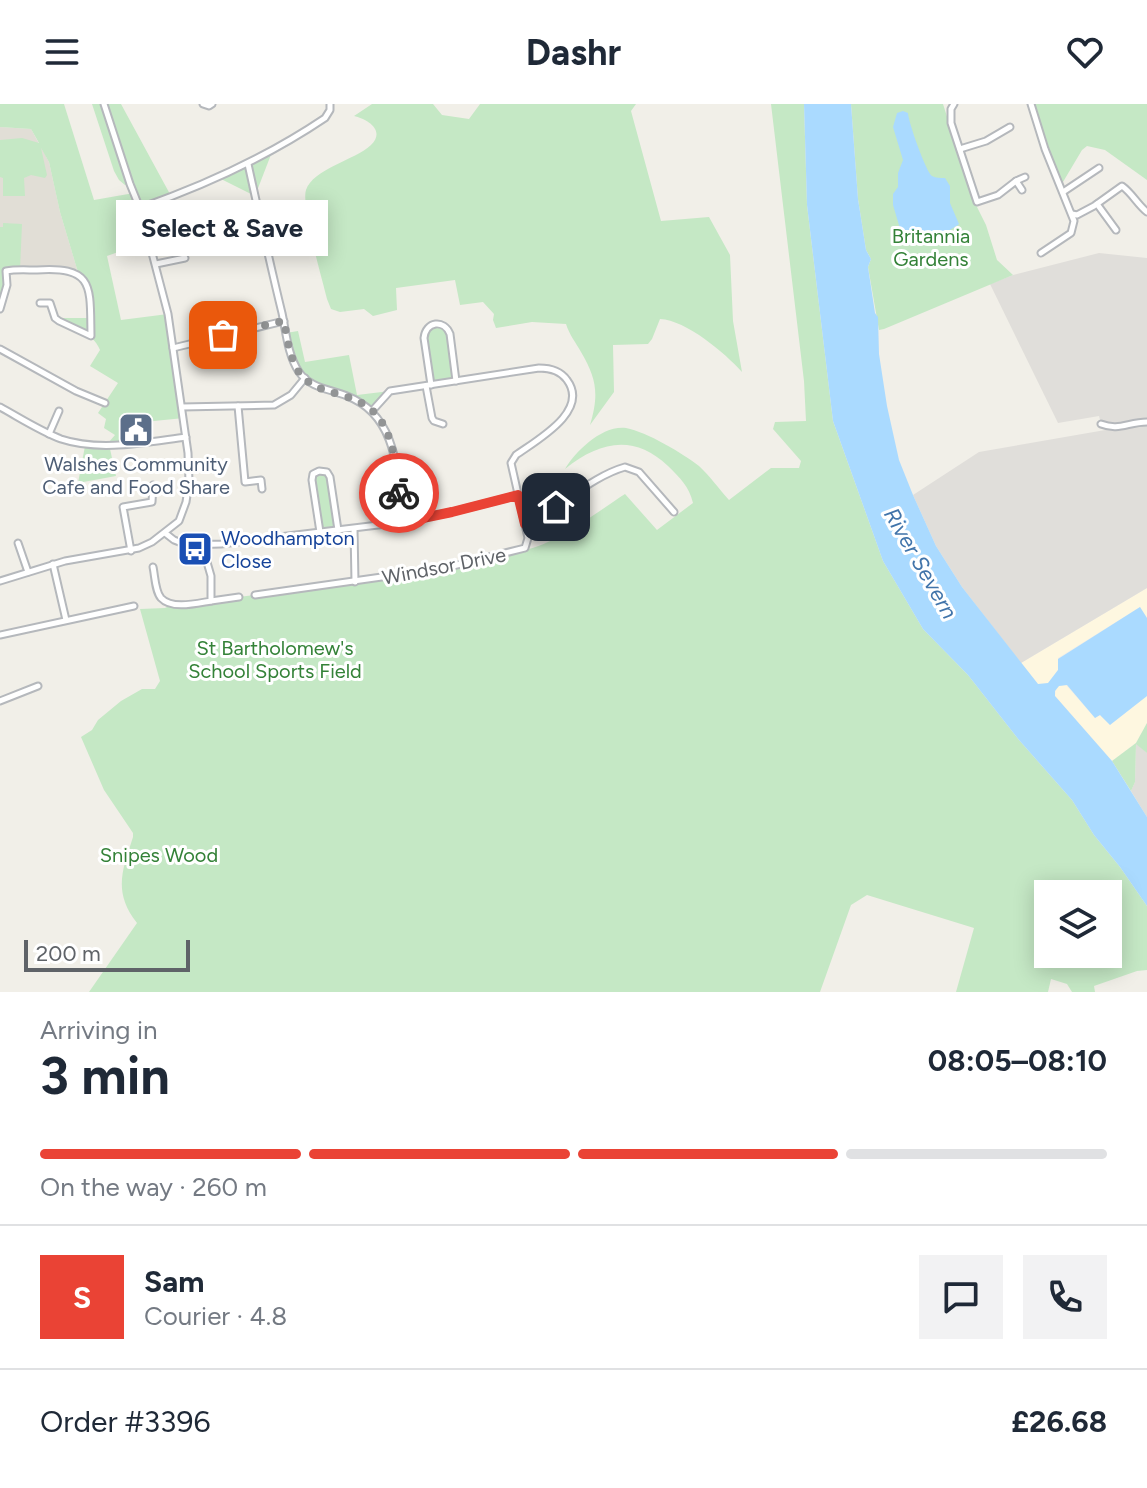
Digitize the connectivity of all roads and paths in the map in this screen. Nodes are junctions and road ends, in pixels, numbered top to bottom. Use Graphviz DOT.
graph roads {
  1 [pos="104,104"];
  2 [pos="203,104"];
  3 [pos="212,104"];
  4 [pos="330,104"];
  5 [pos="954,104"];
  6 [pos="1031,104"];
  7 [pos="1010,127"];
  8 [pos="960,149"];
  9 [pos="248,164"];
  10 [pos="1099,168"];
  11 [pos="1025,177"];
  12 [pos="1016,181"];
  13 [pos="1022,190"];
  14 [pos="1063,192"];
  15 [pos="1097,204"];
  16 [pos="140,208"];
  17 [pos="1147,212"];
  18 [pos="1072,214"];
  19 [pos="1116,230"];
  20 [pos="1041,253"];
  21 [pos="185,258"];
  22 [pos="156,264"];
  23 [pos="40,303"];
  24 [pos="0,309"];
  25 [pos="284,321"];
  26 [pos="173,348"];
  27 [pos="0,349"];
  28 [pos="305,378"];
  29 [pos="456,381"];
  30 [pos="428,386"];
  31 [pos="105,403"];
  32 [pos="238,406"];
  33 [pos="0,407"];
  34 [pos="182,407"];
  35 [pos="59,411"];
  36 [pos="372,411"];
  37 [pos="1147,422"];
  38 [pos="443,424"];
  39 [pos="1101,424"];
  40 [pos="49,434"];
  41 [pos="186,437"];
  42 [pos="153,485"];
  43 [pos="262,489"];
  44 [pos="518,495"];
  45 [pos="674,512"];
  46 [pos="403,522"];
  47 [pos="525,524"];
  48 [pos="354,529"];
  49 [pos="338,530"];
  50 [pos="320,532"];
  51 [pos="165,533"];
  52 [pos="18,543"];
  53 [pos="202,545"];
  54 [pos="131,551"];
  55 [pos="53,564"];
  56 [pos="153,567"];
  57 [pos="28,572"];
  58 [pos="0,581"];
  59 [pos="355,582"];
  60 [pos="255,595"];
  61 [pos="239,597"];
  62 [pos="211,601"];
  63 [pos="134,606"];
  64 [pos="66,620"];
  65 [pos="0,635"];
  66 [pos="38,686"];
  67 [pos="0,701"];
  1 -- 16 [label="street"];
  2 -- 3 [label="street"];
  4 -- 9 [label="street"];
  5 -- 8 [label="street"];
  6 -- 14 [label="street"];
  7 -- 8 [label="street"];
  8 -- 12 [label="street"];
  9 -- 16 [label="street"];
  9 -- 25 [label="street"];
  10 -- 14 [label="street"];
  11 -- 12 [label="street"];
  12 -- 13 [label="street"];
  14 -- 18 [label="street"];
  15 -- 17 [label="street"];
  15 -- 18 [label="street"];
  15 -- 19 [label="street"];
  16 -- 22 [label="street"];
  18 -- 20 [label="street"];
  21 -- 22 [label="street"];
  22 -- 26 [label="street"];
  23 -- 24 [label="street"];
  25 -- 26 [label="street"];
  25 -- 28 [label="street"];
  26 -- 34 [label="street"];
  27 -- 31 [label="street"];
  28 -- 32 [label="street"];
  28 -- 36 [label="street"];
  29 -- 30 [label="street"];
  29 -- 30 [label="street"];
  29 -- 44 [label="street, Windsor Drive"];
  30 -- 36 [label="street"];
  30 -- 38 [label="street"];
  32 -- 34 [label="street"];
  32 -- 43 [label="street"];
  33 -- 40 [label="street"];
  34 -- 41 [label="street"];
  35 -- 40 [label="street"];
  36 -- 46 [label="street"];
  37 -- 39 [label="street"];
  40 -- 41 [label="street"];
  41 -- 51 [label="street"];
  42 -- 54 [label="street"];
  44 -- 46 [label="street"];
  44 -- 47 [label="street, Windsor Drive"];
  45 -- 47 [label="street"];
  46 -- 48 [label="street"];
  47 -- 59 [label="street, Windsor Drive"];
  48 -- 49 [label="street"];
  48 -- 59 [label="street, Windsor Drive"];
  49 -- 50 [label="street"];
  49 -- 50 [label="street"];
  50 -- 53 [label="street"];
  51 -- 53 [label="street"];
  51 -- 54 [label="street"];
  52 -- 57 [label="street"];
  53 -- 62 [label="street"];
  54 -- 55 [label="street"];
  55 -- 57 [label="street"];
  55 -- 64 [label="street"];
  56 -- 62 [label="street"];
  57 -- 58 [label="street"];
  59 -- 60 [label="street, Windsor Drive"];
  61 -- 62 [label="street"];
  63 -- 64 [label="street"];
  64 -- 65 [label="street"];
  66 -- 67 [label="street"];
}
